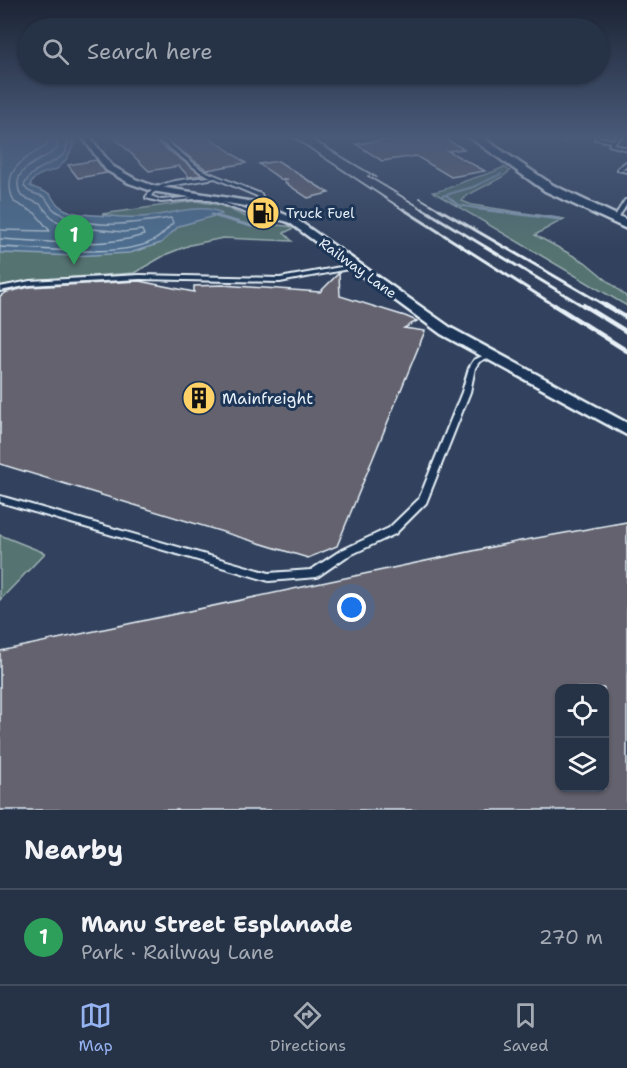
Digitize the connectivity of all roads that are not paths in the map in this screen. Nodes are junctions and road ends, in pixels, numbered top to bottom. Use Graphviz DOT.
graph roads {
  1 [pos="119,174"];
  2 [pos="208,174"];
  3 [pos="528,174"];
  4 [pos="216,177"];
  5 [pos="155,189"];
  6 [pos="205,197"];
  7 [pos="627,201"];
  8 [pos="254,205"];
  9 [pos="615,219"];
  10 [pos="293,221"];
  11 [pos="627,225"];
  12 [pos="357,266"];
  13 [pos="0,289"];
  14 [pos="489,355"];
  15 [pos="627,430"];
  16 [pos="0,499"];
  1 -- 5 [label="street, Railway Lane"];
  2 -- 4 [label="lane"];
  3 -- 9 [label="main road"];
  4 -- 5 [label="lane"];
  4 -- 8 [label="lane"];
  5 -- 6 [label="street, Railway Lane"];
  6 -- 8 [label="street, Railway Lane"];
  6 -- 10 [label="lane"];
  7 -- 9 [label="lane"];
  8 -- 10 [label="street, Railway Lane"];
  9 -- 11 [label="main road"];
  10 -- 12 [label="street, Railway Lane"];
  12 -- 13 [label="lane"];
  12 -- 14 [label="street, Railway Lane"];
  14 -- 15 [label="street, Railway Lane"];
  14 -- 16 [label="lane"];
}
